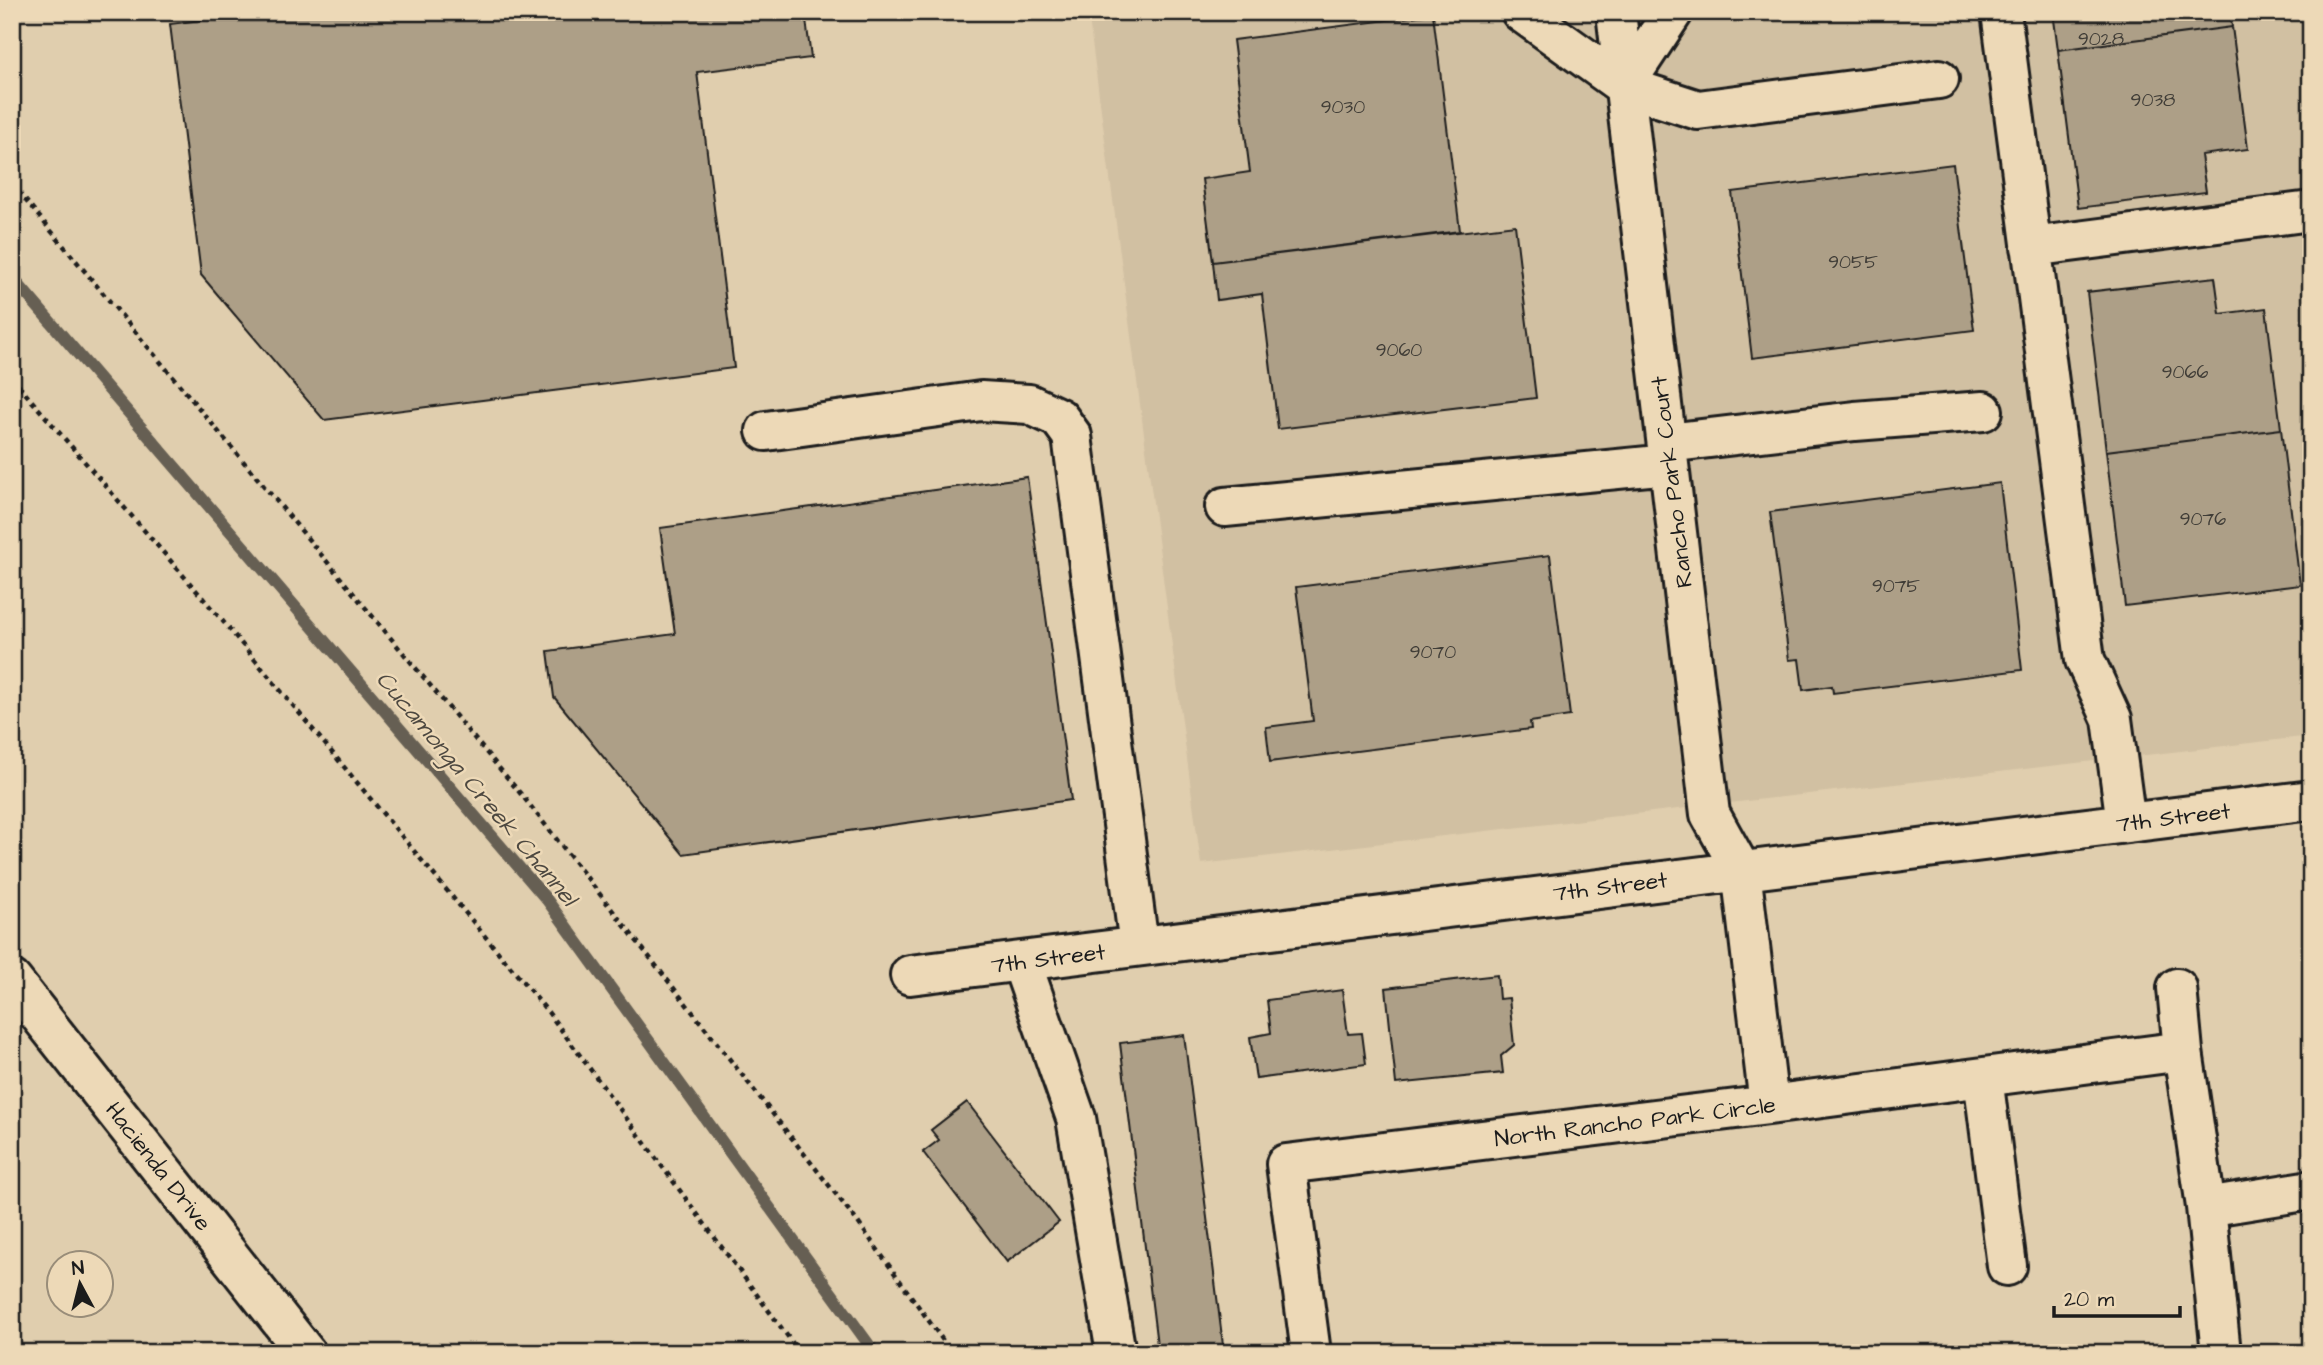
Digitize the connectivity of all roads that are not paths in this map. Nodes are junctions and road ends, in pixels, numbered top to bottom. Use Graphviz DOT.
graph roads {
  1 [pos="1521,12"];
  2 [pos="1616,12"];
  3 [pos="1673,12"];
  4 [pos="2001,12"];
  5 [pos="1939,79"];
  6 [pos="1624,86"];
  7 [pos="2311,211"];
  8 [pos="2031,247"];
  9 [pos="1983,411"];
  10 [pos="766,431"];
  11 [pos="1668,454"];
  12 [pos="1225,507"];
  13 [pos="2311,800"];
  14 [pos="2126,823"];
  15 [pos="1741,870"];
  16 [pos="1139,946"];
  17 [pos="1021,961"];
  18 [pos="910,975"];
  19 [pos="12,980"];
  20 [pos="2178,988"];
  21 [pos="2183,1051"];
  22 [pos="1983,1077"];
  23 [pos="1769,1105"];
  24 [pos="2311,1190"];
  25 [pos="2206,1207"];
  26 [pos="2007,1266"];
  27 [pos="306,1353"];
  28 [pos="1116,1353"];
  29 [pos="1311,1353"];
  30 [pos="2221,1353"];
  1 -- 6 [label="street"];
  2 -- 6 [label="street, Rancho Park Court"];
  3 -- 6 [label="street"];
  4 -- 8 [label="street"];
  5 -- 6 [label="street"];
  6 -- 11 [label="street, Rancho Park Court"];
  7 -- 8 [label="street"];
  8 -- 14 [label="street"];
  9 -- 11 [label="street"];
  10 -- 16 [label="street"];
  11 -- 12 [label="street"];
  11 -- 15 [label="street, Rancho Park Court"];
  13 -- 14 [label="street, 7th Street"];
  14 -- 15 [label="street, 7th Street"];
  15 -- 16 [label="street, 7th Street"];
  15 -- 23 [label="street"];
  16 -- 17 [label="street, 7th Street"];
  17 -- 18 [label="street, 7th Street"];
  17 -- 28 [label="street"];
  19 -- 27 [label="street, Hacienda Drive"];
  20 -- 21 [label="street"];
  21 -- 22 [label="street, North Rancho Park Circle"];
  21 -- 25 [label="street"];
  22 -- 23 [label="street, North Rancho Park Circle"];
  22 -- 26 [label="street"];
  23 -- 29 [label="street, North Rancho Park Circle"];
  24 -- 25 [label="street"];
  25 -- 30 [label="street"];
}
